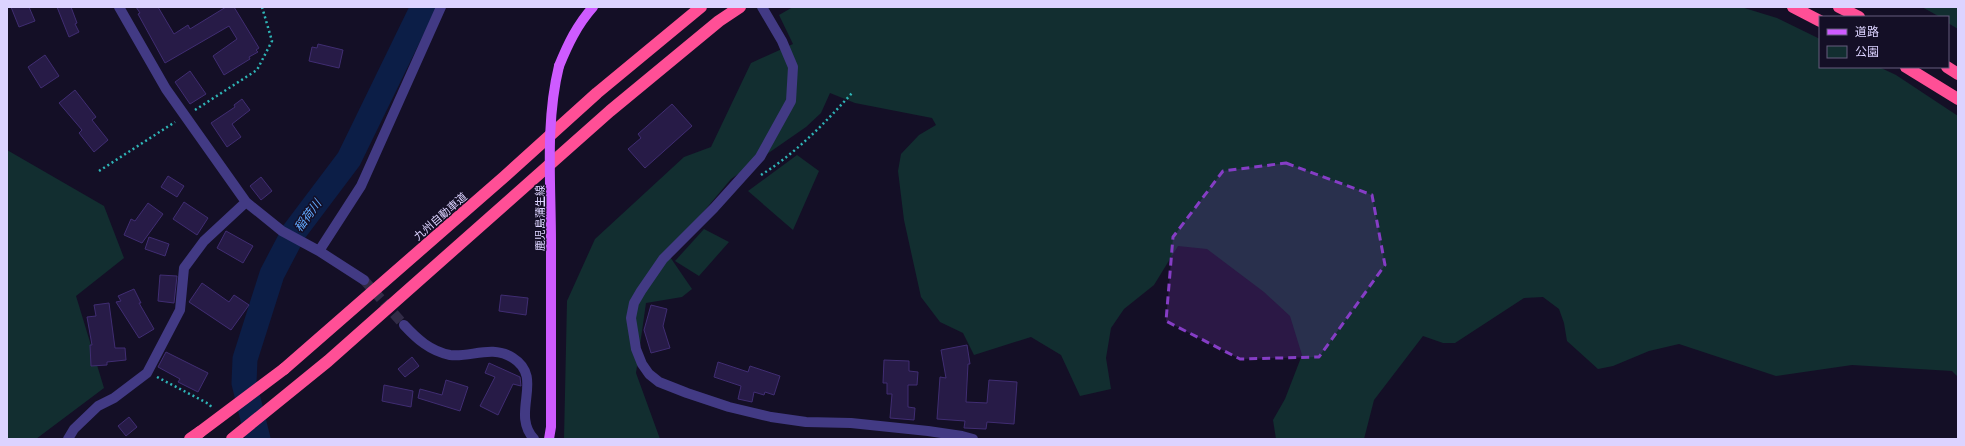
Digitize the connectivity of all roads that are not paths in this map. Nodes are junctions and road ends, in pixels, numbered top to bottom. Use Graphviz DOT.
graph roads {
  1 [pos="119,7"];
  2 [pos="441,7"];
  3 [pos="593,7"];
  4 [pos="701,7"];
  5 [pos="740,7"];
  6 [pos="762,7"];
  7 [pos="1793,7"];
  8 [pos="1839,7"];
  9 [pos="1857,16"];
  10 [pos="1819,20"];
  11 [pos="1908,68"];
  12 [pos="1949,68"];
  13 [pos="1958,74"];
  14 [pos="1958,99"];
  15 [pos="246,202"];
  16 [pos="319,251"];
  17 [pos="364,280"];
  18 [pos="404,325"];
  19 [pos="195,436"];
  20 [pos="67,439"];
  21 [pos="232,439"];
  22 [pos="534,439"];
  23 [pos="549,439"];
  24 [pos="973,439"];
  1 -- 15 [label="street"];
  2 -- 16 [label="street"];
  3 -- 23 [label="main road, 鹿児島蒲生線, bridge"];
  4 -- 19 [label="highway, 九州自動車道, bridge"];
  5 -- 21 [label="highway"];
  6 -- 24 [label="street"];
  7 -- 10 [label="highway"];
  8 -- 9 [label="highway"];
  11 -- 14 [label="highway"];
  12 -- 13 [label="highway"];
  15 -- 16 [label="street"];
  15 -- 20 [label="street"];
  16 -- 17 [label="street"];
  18 -- 22 [label="street"];
}
